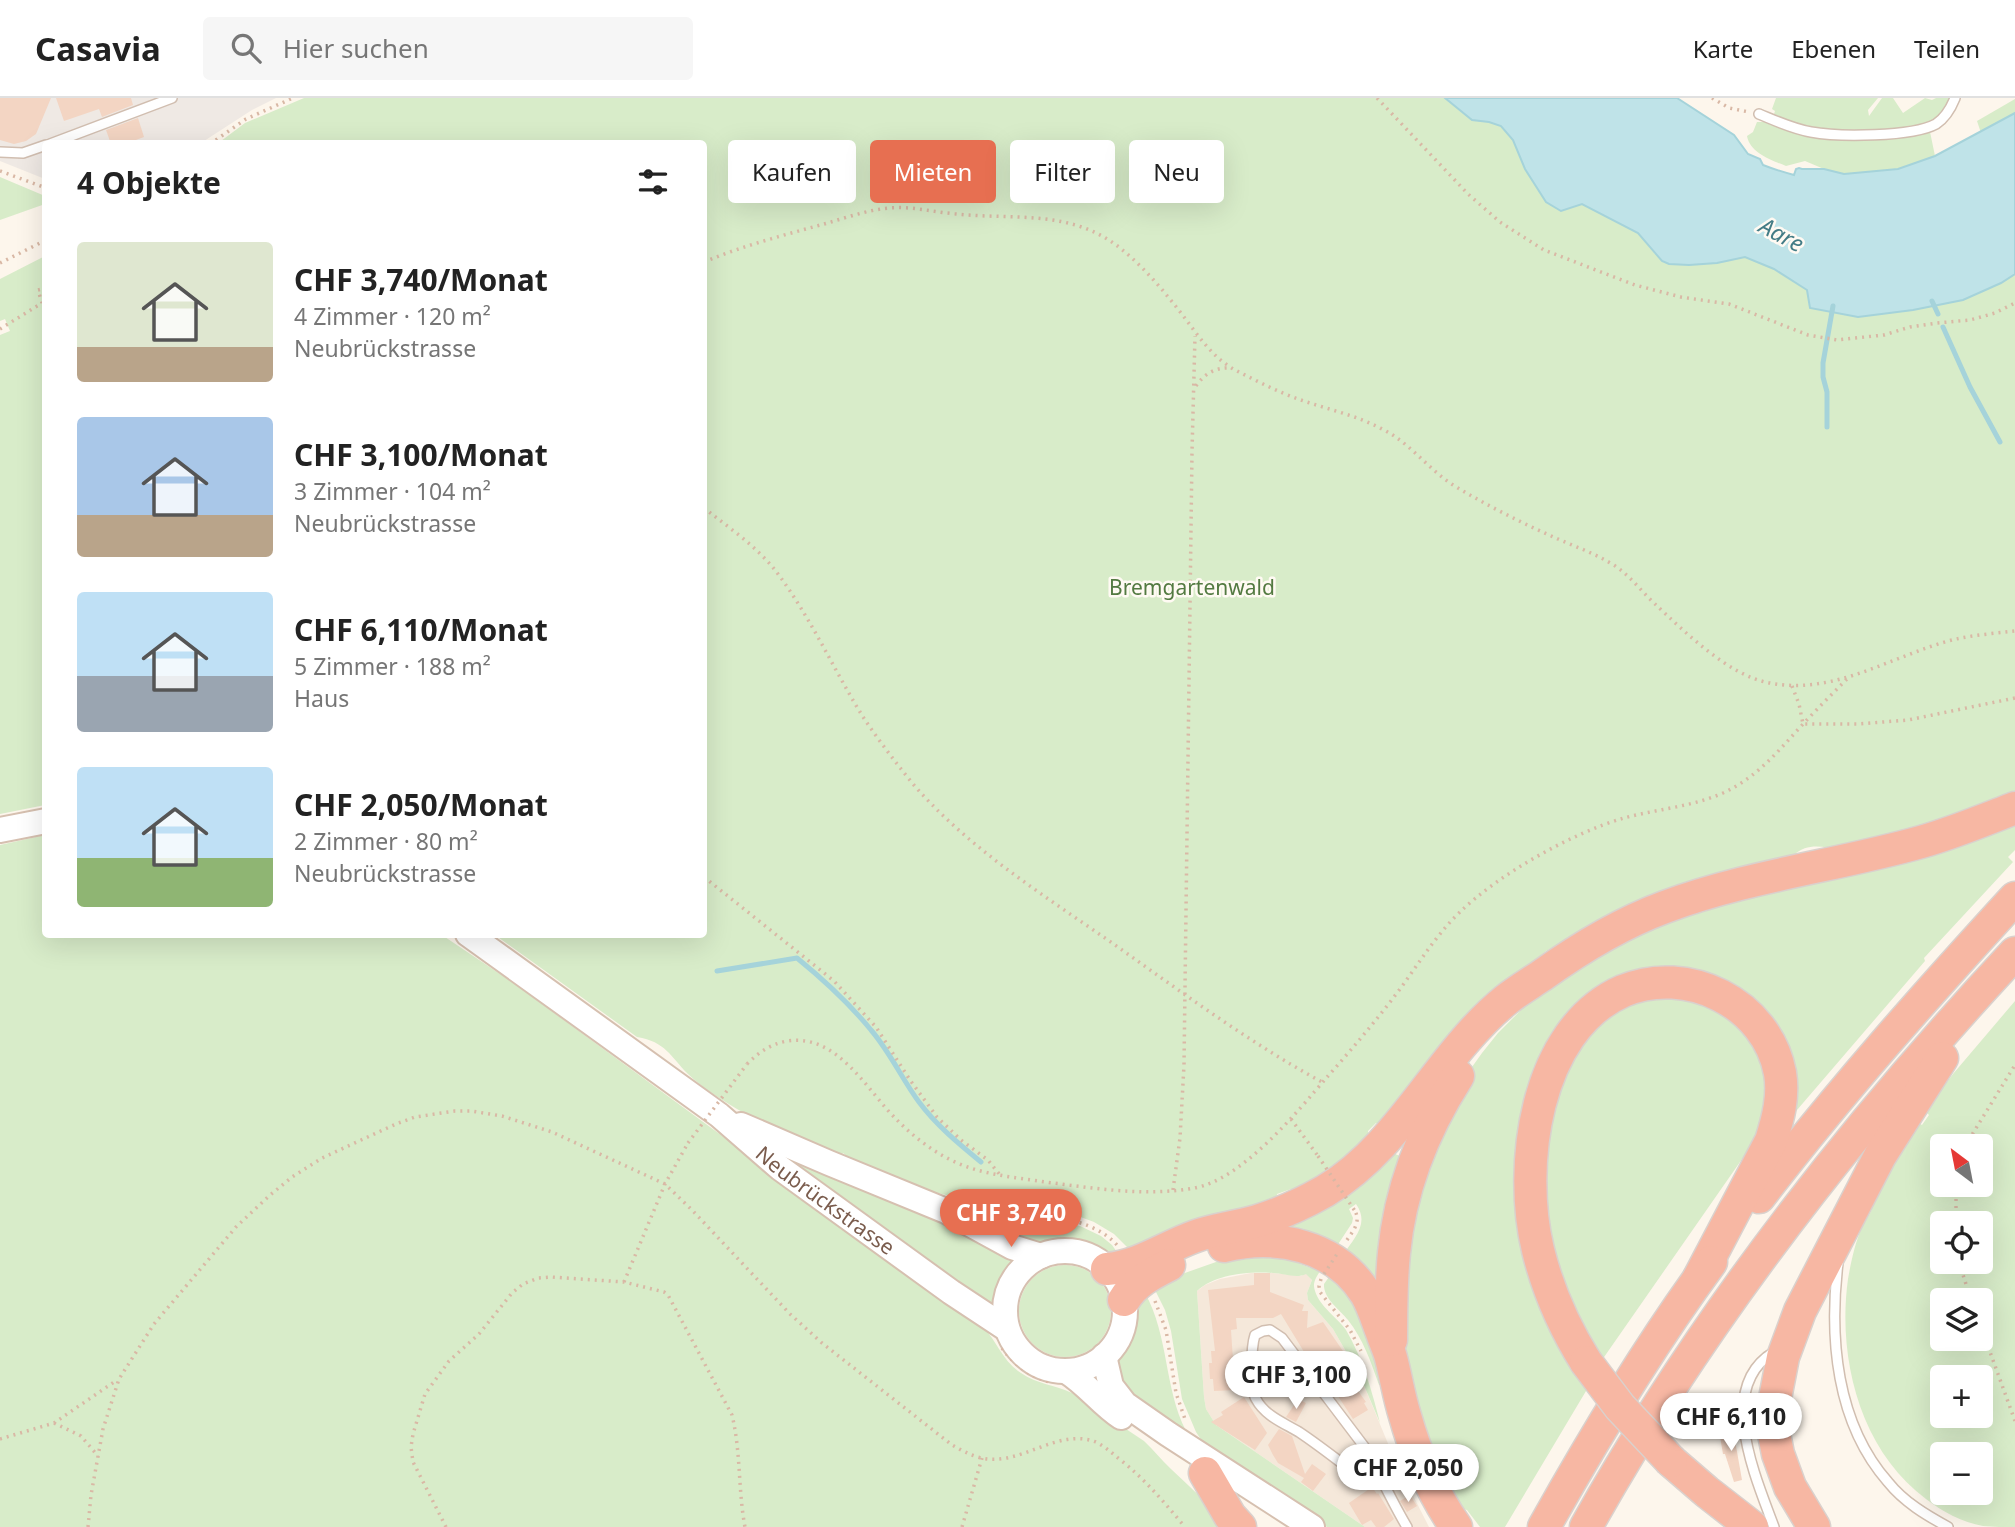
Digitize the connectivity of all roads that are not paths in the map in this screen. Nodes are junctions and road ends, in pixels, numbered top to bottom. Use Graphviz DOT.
graph roads {
  1 [pos="172,98"];
  2 [pos="1955,98"];
  3 [pos="1759,114"];
  4 [pos="59,140"];
  5 [pos="42,146"];
  6 [pos="0,152"];
  7 [pos="2015,808"];
  8 [pos="42,822"];
  9 [pos="0,830"];
  10 [pos="2015,898"];
  11 [pos="474,938"];
  12 [pos="2009,959"];
  13 [pos="1542,975"];
  14 [pos="719,1115"];
  15 [pos="1842,1230"];
  16 [pos="1041,1256"];
  17 [pos="1113,1257"];
  18 [pos="1699,1278"];
  19 [pos="1137,1296"];
  20 [pos="1003,1335"];
  21 [pos="1786,1346"];
  22 [pos="1104,1356"];
  23 [pos="1391,1356"];
  24 [pos="1062,1378"];
  25 [pos="1777,1385"];
  26 [pos="1205,1473"];
  27 [pos="1380,1476"];
  28 [pos="1240,1527"];
  29 [pos="1283,1527"];
  30 [pos="1312,1527"];
  31 [pos="1407,1527"];
  32 [pos="1456,1527"];
  33 [pos="1544,1527"];
  34 [pos="1587,1527"];
  35 [pos="1752,1527"];
  36 [pos="1774,1527"];
  37 [pos="1814,1527"];
  38 [pos="1830,1527"];
  39 [pos="1948,1527"];
  1 -- 4 [label="lane"];
  2 -- 3 [label="lane"];
  5 -- 6 [label="lane"];
  7 -- 13 [label="highway"];
  8 -- 9 [label="main road"];
  10 -- 18 [label="highway"];
  11 -- 14 [label="main road, Neubrückstrasse"];
  12 -- 15 [label="highway"];
  12 -- 34 [label="highway"];
  13 -- 17 [label="highway"];
  13 -- 23 [label="highway"];
  14 -- 16 [label="main road, Neubrückstrasse"];
  14 -- 20 [label="main road, Neubrückstrasse"];
  15 -- 21 [label="highway"];
  15 -- 39 [label="lane"];
  16 -- 17 [label="main road"];
  16 -- 20 [label="main road"];
  17 -- 19 [label="main road"];
  18 -- 33 [label="highway"];
  18 -- 35 [label="highway, bridge"];
  19 -- 22 [label="main road"];
  19 -- 23 [label="highway"];
  20 -- 24 [label="main road"];
  21 -- 25 [label="highway"];
  21 -- 36 [label="lane"];
  22 -- 24 [label="main road"];
  22 -- 30 [label="main road"];
  23 -- 32 [label="highway"];
  24 -- 26 [label="main road"];
  25 -- 37 [label="highway"];
  25 -- 38 [label="highway"];
  26 -- 28 [label="highway"];
  26 -- 29 [label="main road"];
  27 -- 27 [label="lane"];
  27 -- 31 [label="lane"];
}
